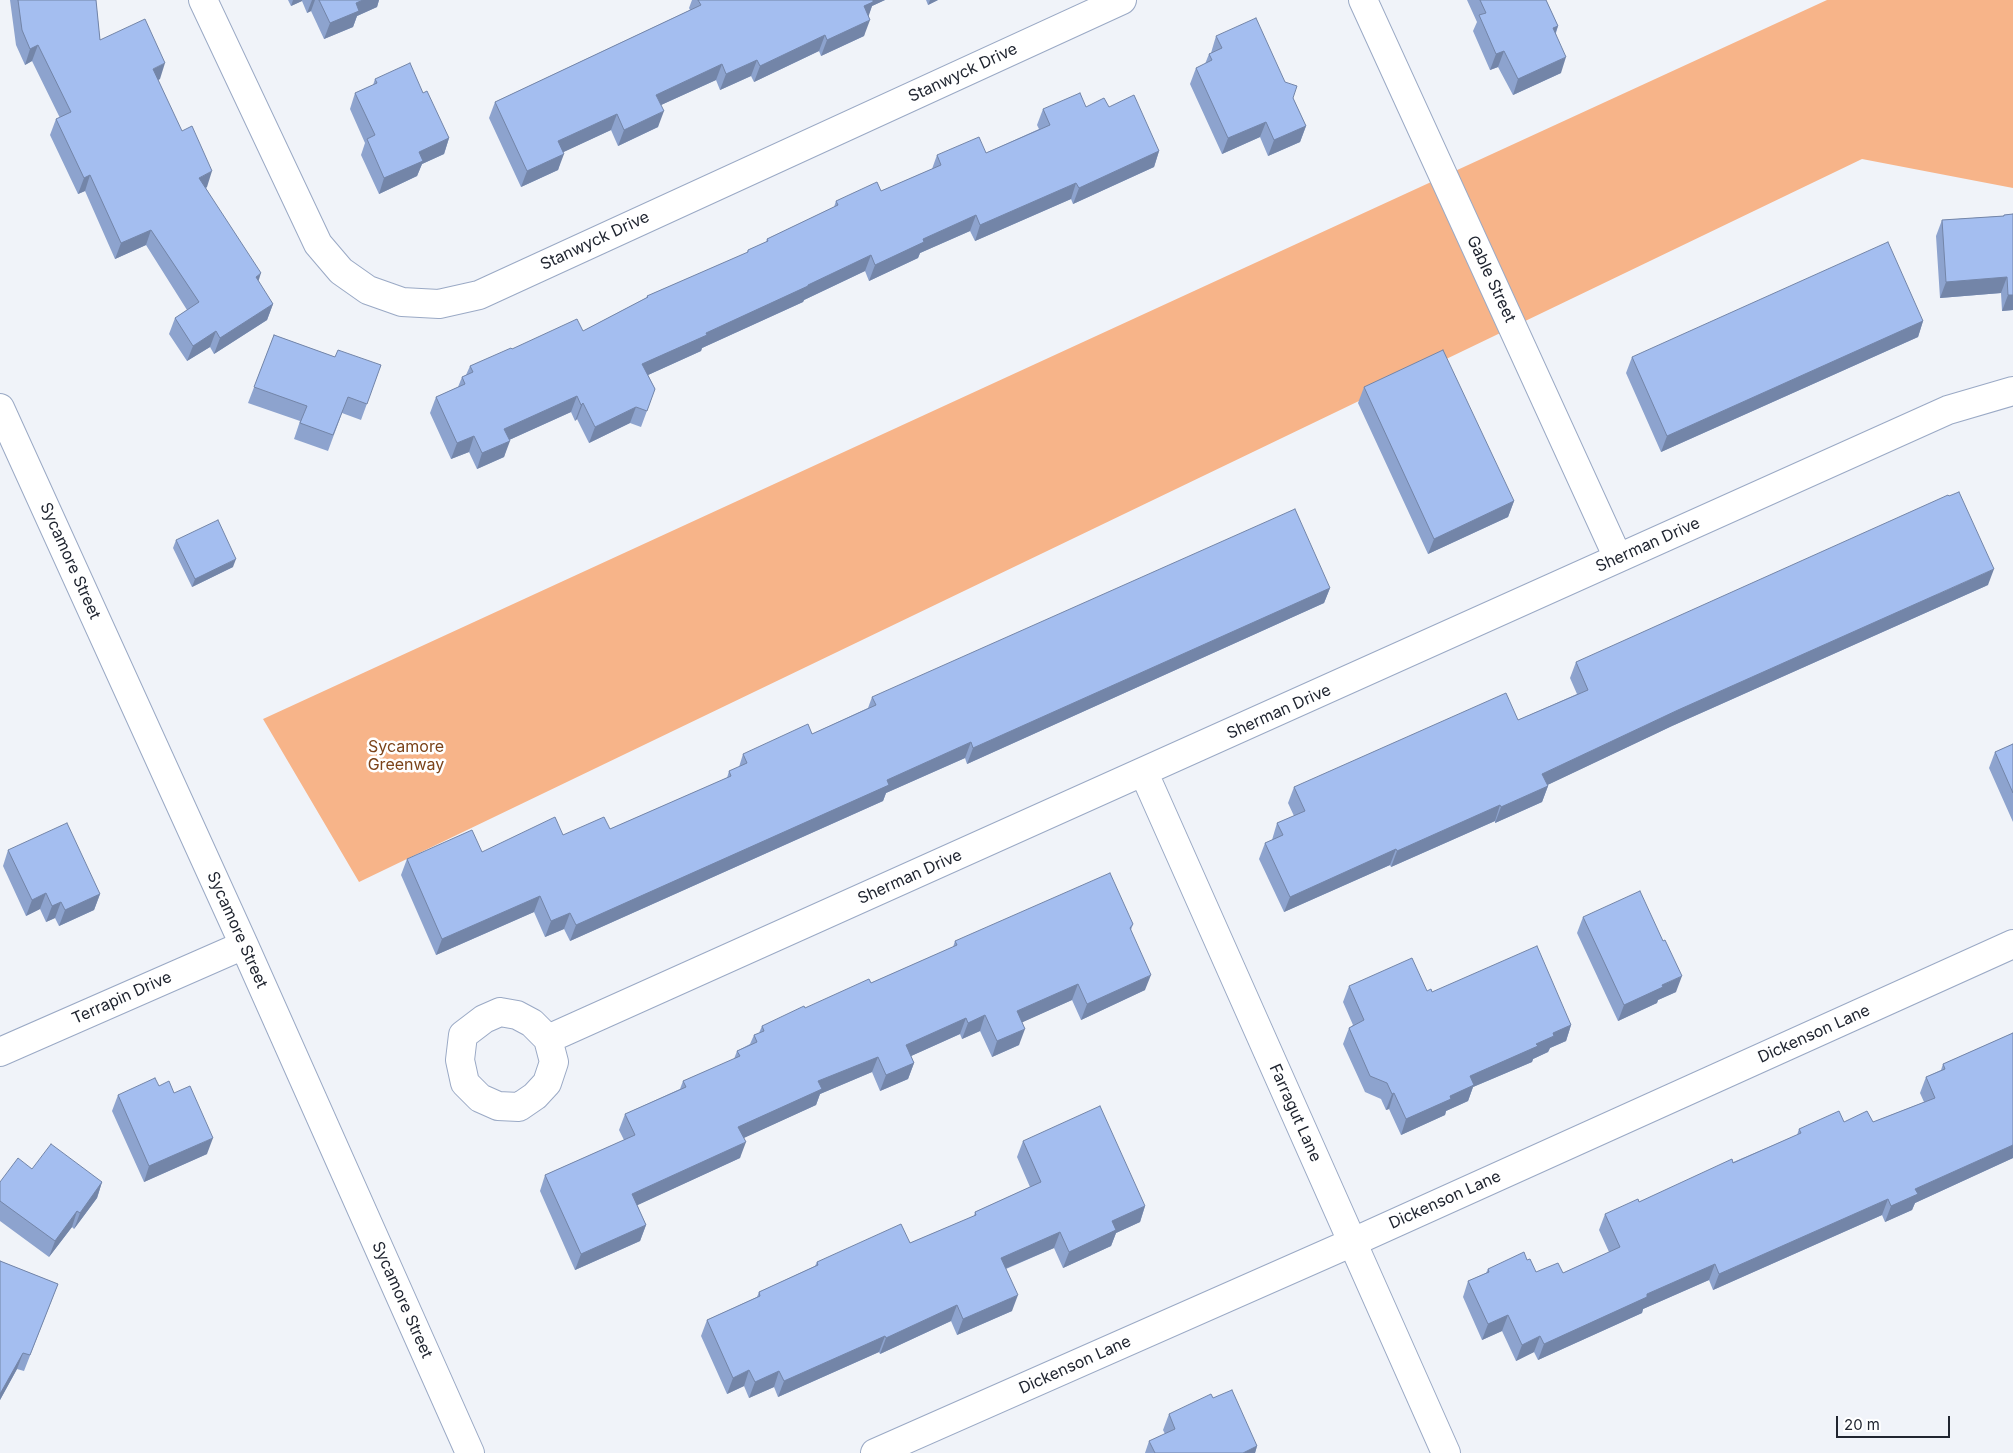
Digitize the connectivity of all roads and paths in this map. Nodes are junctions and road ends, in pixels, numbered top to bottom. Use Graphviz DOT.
graph roads {
  1 [pos="203,0"];
  2 [pos="1122,0"];
  3 [pos="1363,0"];
  4 [pos="2013,391"];
  5 [pos="0,408"];
  6 [pos="1618,558"];
  7 [pos="1144,773"];
  8 [pos="2013,944"];
  9 [pos="244,945"];
  10 [pos="548,1039"];
  11 [pos="0,1052"];
  12 [pos="1353,1242"];
  13 [pos="470,1453"];
  14 [pos="875,1453"];
  15 [pos="1446,1453"];
  1 -- 2 [label="street, Stanwyck Drive"];
  3 -- 6 [label="street, Gable Street"];
  4 -- 6 [label="street, Sherman Drive"];
  5 -- 9 [label="street, Sycamore Street"];
  6 -- 7 [label="street, Sherman Drive"];
  7 -- 10 [label="street, Sherman Drive"];
  7 -- 12 [label="street, Farragut Lane"];
  8 -- 12 [label="street, Dickenson Lane"];
  9 -- 11 [label="street, Terrapin Drive"];
  9 -- 13 [label="street, Sycamore Street"];
  12 -- 14 [label="street, Dickenson Lane"];
  12 -- 15 [label="street, Farragut Lane"];
}
